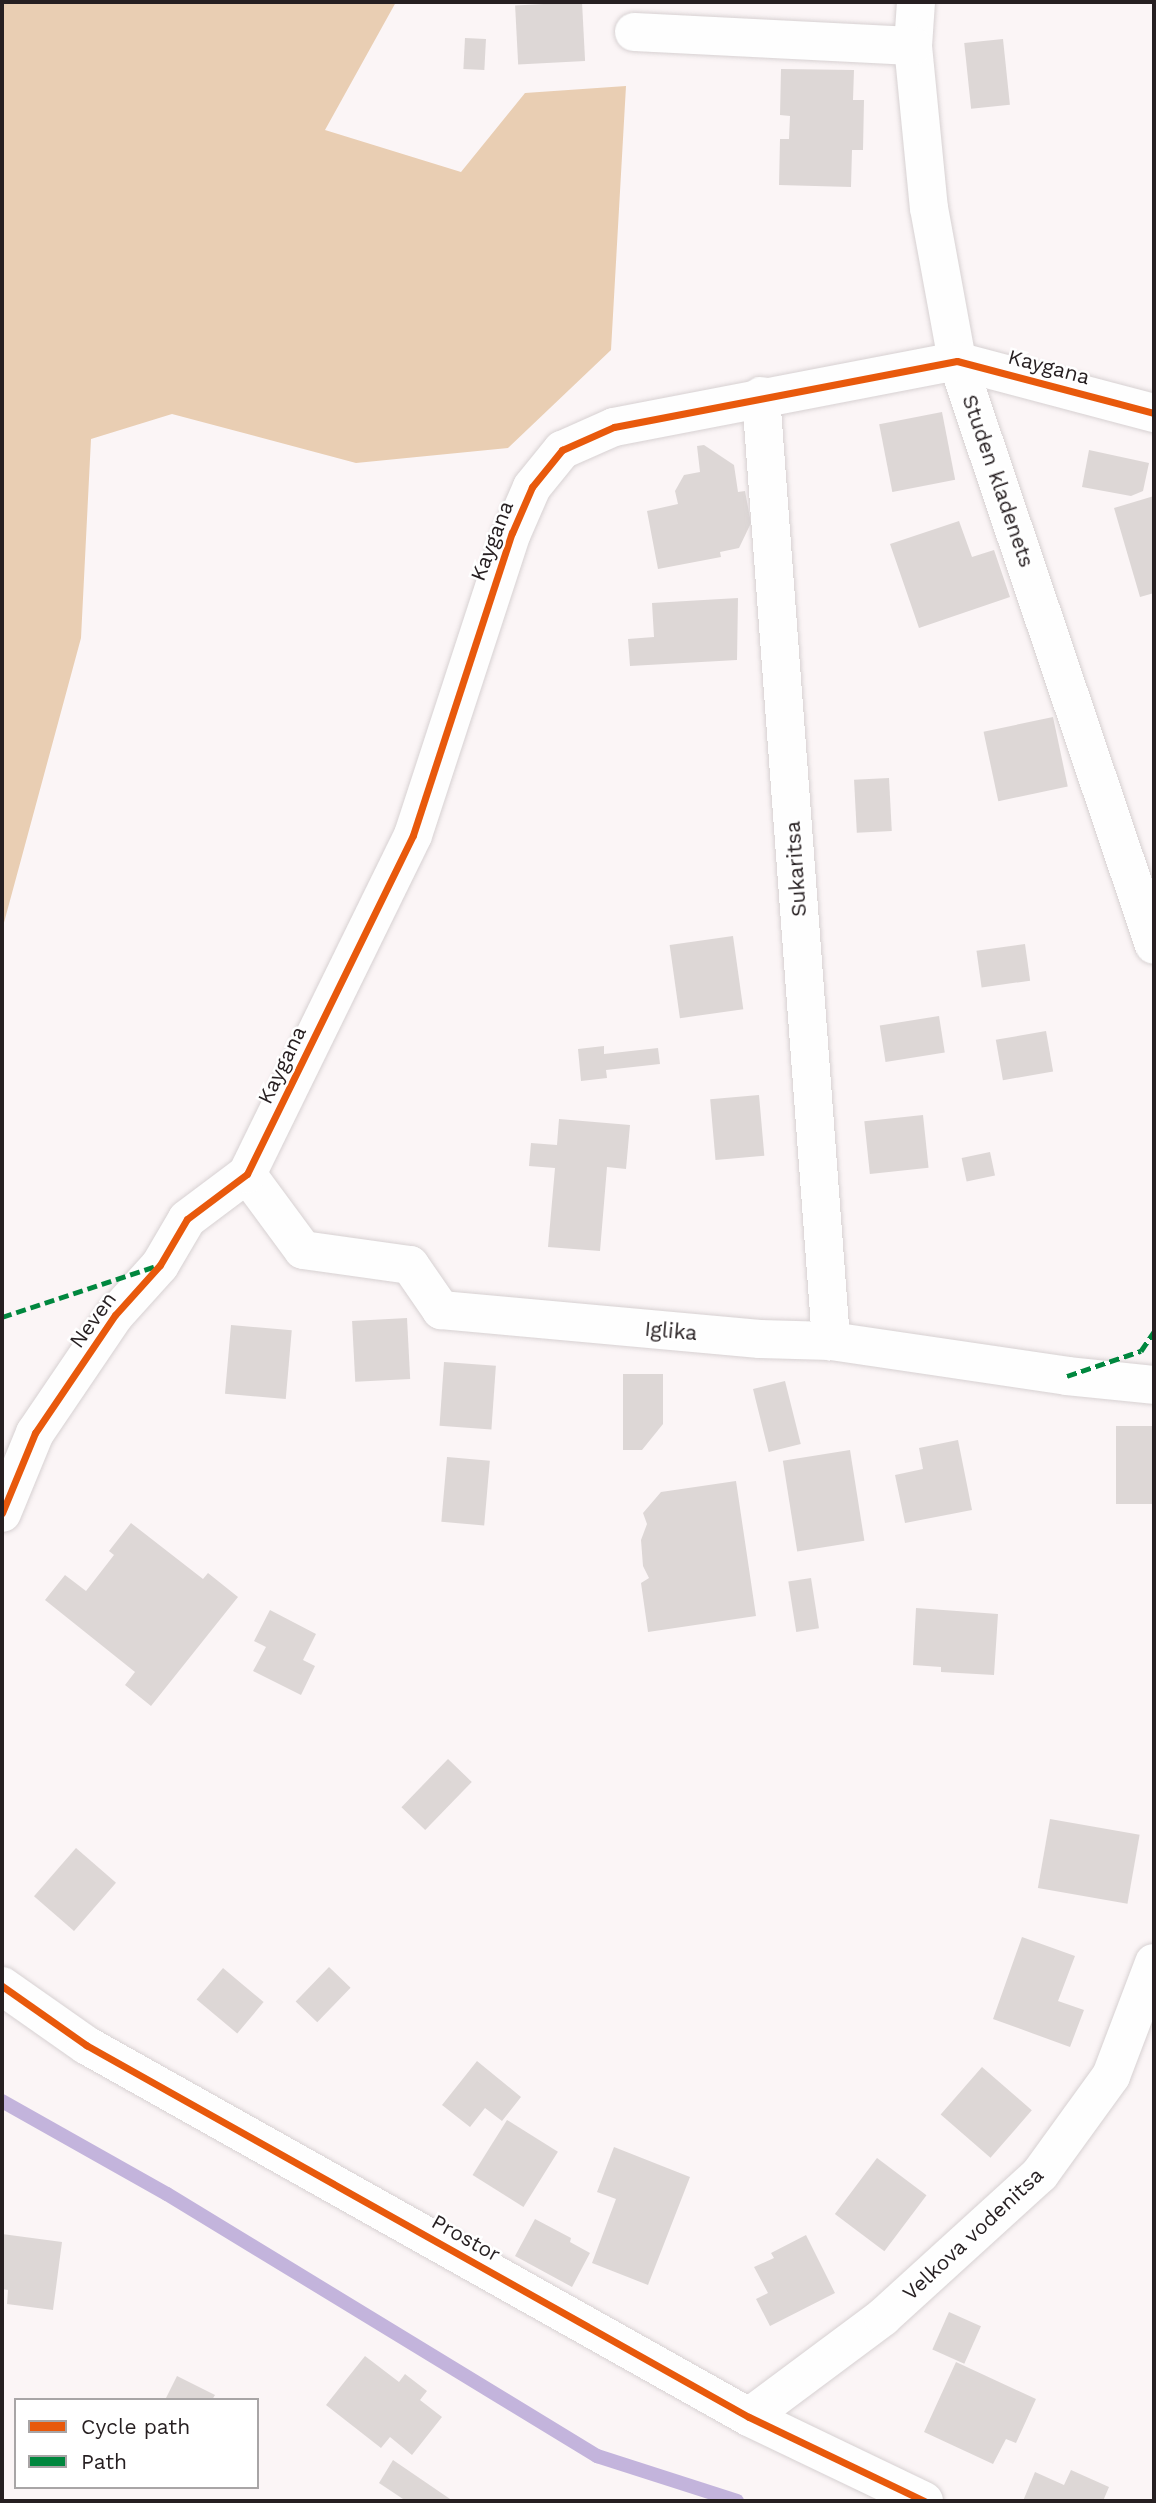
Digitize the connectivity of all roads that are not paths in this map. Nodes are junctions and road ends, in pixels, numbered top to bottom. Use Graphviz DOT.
graph roads {
  1 [pos="916,2"];
  2 [pos="634,32"];
  3 [pos="914,46"];
  4 [pos="957,361"];
  5 [pos="761,396"];
  6 [pos="1154,413"];
  7 [pos="1154,945"];
  8 [pos="247,1174"];
  9 [pos="831,1341"];
  10 [pos="1154,1385"];
  11 [pos="2,1513"];
  12 [pos="1154,1962"];
  13 [pos="2,1986"];
  14 [pos="749,2417"];
  15 [pos="924,2501"];
  1 -- 3 [label="street, Studen kladenets"];
  2 -- 3 [label="street"];
  3 -- 4 [label="street, Studen kladenets"];
  4 -- 5 [label="street, Kaygana"];
  4 -- 6 [label="street, Kaygana"];
  4 -- 7 [label="street, Studen kladenets"];
  5 -- 8 [label="street, Kaygana"];
  5 -- 9 [label="street, Sukaritsa"];
  8 -- 9 [label="street, Iglika"];
  8 -- 11 [label="street, Neven"];
  9 -- 10 [label="street, Iglika"];
  12 -- 14 [label="street, Velkova vodenitsa"];
  13 -- 14 [label="street, Prostor"];
  14 -- 15 [label="street, Prostor"];
}
